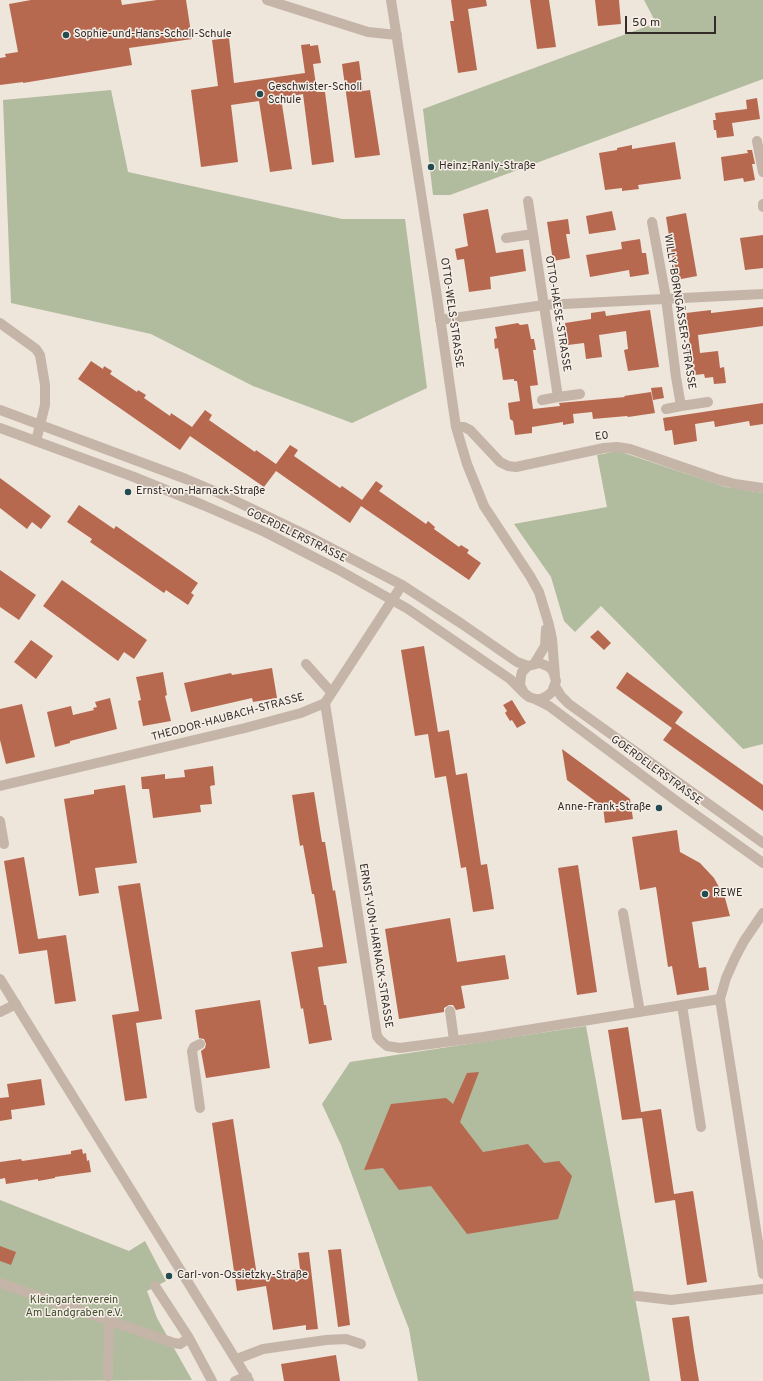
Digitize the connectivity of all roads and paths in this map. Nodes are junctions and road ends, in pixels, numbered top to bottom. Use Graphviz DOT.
graph roads {
  1 [pos="267,0"];
  2 [pos="391,0"];
  3 [pos="397,35"];
  4 [pos="757,141"];
  5 [pos="763,172"];
  6 [pos="528,201"];
  7 [pos="652,222"];
  8 [pos="533,234"];
  9 [pos="506,238"];
  10 [pos="763,294"];
  11 [pos="666,298"];
  12 [pos="544,304"];
  13 [pos="440,320"];
  14 [pos="0,323"];
  15 [pos="580,394"];
  16 [pos="558,397"];
  17 [pos="542,400"];
  18 [pos="708,402"];
  19 [pos="681,406"];
  20 [pos="666,409"];
  21 [pos="0,410"];
  22 [pos="40,425"];
  23 [pos="456,426"];
  24 [pos="0,428"];
  25 [pos="36,441"];
  26 [pos="763,488"];
  27 [pos="402,585"];
  28 [pos="392,599"];
  29 [pos="545,611"];
  30 [pos="306,664"];
  31 [pos="531,665"];
  32 [pos="555,676"];
  33 [pos="555,686"];
  34 [pos="331,692"];
  35 [pos="524,693"];
  36 [pos="535,699"];
  37 [pos="325,703"];
  38 [pos="0,786"];
  39 [pos="0,821"];
  40 [pos="763,843"];
  41 [pos="4,844"];
  42 [pos="763,863"];
  43 [pos="623,913"];
  44 [pos="763,913"];
  45 [pos="0,979"];
  46 [pos="3,991"];
  47 [pos="720,999"];
  48 [pos="16,1004"];
  49 [pos="682,1005"];
  50 [pos="450,1011"];
  51 [pos="0,1012"];
  52 [pos="640,1012"];
  53 [pos="454,1040"];
  54 [pos="200,1044"];
  55 [pos="200,1108"];
  56 [pos="701,1127"];
  57 [pos="763,1274"];
  58 [pos="0,1283"];
  59 [pos="154,1286"];
  60 [pos="763,1289"];
  61 [pos="636,1296"];
  62 [pos="109,1321"];
  63 [pos="189,1338"];
  64 [pos="361,1344"];
  65 [pos="237,1359"];
  66 [pos="108,1376"];
  67 [pos="248,1379"];
  68 [pos="212,1381"];
  69 [pos="235,1381"];
  1 -- 3 [label="street"];
  2 -- 3 [label="street, OTTO-WELS-STRASSE"];
  3 -- 13 [label="street, OTTO-WELS-STRASSE"];
  4 -- 5 [label="street"];
  6 -- 8 [label="street, OTTO-HAESE-STRASSE"];
  7 -- 11 [label="street, WILLY-BORNGÄSSER-STRASSE"];
  8 -- 9 [label="street"];
  8 -- 12 [label="street, OTTO-HAESE-STRASSE"];
  10 -- 11 [label="street"];
  11 -- 12 [label="street"];
  11 -- 19 [label="street, WILLY-BORNGÄSSER-STRASSE"];
  12 -- 13 [label="street"];
  12 -- 16 [label="street, OTTO-HAESE-STRASSE"];
  13 -- 23 [label="street, OTTO-WELS-STRASSE"];
  14 -- 22 [label="street"];
  15 -- 16 [label="street"];
  16 -- 17 [label="street"];
  18 -- 19 [label="street, WILLY-BORNGÄSSER-STRASSE"];
  19 -- 20 [label="street, WILLY-BORNGÄSSER-STRASSE"];
  21 -- 22 [label="street, GOERDELERSTRASSE"];
  22 -- 25 [label="street"];
  22 -- 27 [label="street, GOERDELERSTRASSE"];
  23 -- 26 [label="street, E0"];
  23 -- 29 [label="street, OTTO-WELS-STRASSE"];
  24 -- 25 [label="street, GOERDELERSTRASSE"];
  25 -- 28 [label="street, GOERDELERSTRASSE"];
  27 -- 28 [label="street"];
  27 -- 31 [label="street, GOERDELERSTRASSE"];
  28 -- 34 [label="street"];
  28 -- 35 [label="street, GOERDELERSTRASSE"];
  29 -- 31 [label="street, OTTO-WELS-STRASSE"];
  29 -- 32 [label="street, OTTO-WELS-STRASSE"];
  30 -- 34 [label="street"];
  31 -- 32 [label="street, GOERDELERSTRASSE"];
  31 -- 35 [label="street"];
  32 -- 33 [label="street"];
  33 -- 36 [label="street"];
  33 -- 40 [label="street, GOERDELERSTRASSE"];
  34 -- 37 [label="street"];
  35 -- 36 [label="street, GOERDELERSTRASSE"];
  36 -- 42 [label="street, GOERDELERSTRASSE"];
  37 -- 38 [label="street, THEODOR-HAUBACH-STRASSE"];
  37 -- 53 [label="street, ERNST-VON-HARNACK-STRASSE"];
  39 -- 41 [label="street"];
  43 -- 52 [label="street"];
  44 -- 47 [label="street"];
  45 -- 46 [label="street"];
  46 -- 48 [label="street"];
  47 -- 49 [label="street, ERNST-VON-HARNACK-STRASSE"];
  47 -- 57 [label="street"];
  48 -- 51 [label="street"];
  48 -- 65 [label="street"];
  49 -- 52 [label="street, ERNST-VON-HARNACK-STRASSE"];
  49 -- 56 [label="street"];
  50 -- 53 [label="street"];
  52 -- 53 [label="street, ERNST-VON-HARNACK-STRASSE"];
  54 -- 55 [label="street"];
  58 -- 62 [label="street"];
  59 -- 63 [label="street"];
  60 -- 61 [label="street"];
  62 -- 63 [label="street"];
  62 -- 66 [label="street"];
  63 -- 68 [label="street"];
  64 -- 65 [label="street"];
  65 -- 67 [label="street"];
  67 -- 69 [label="street"];
}
